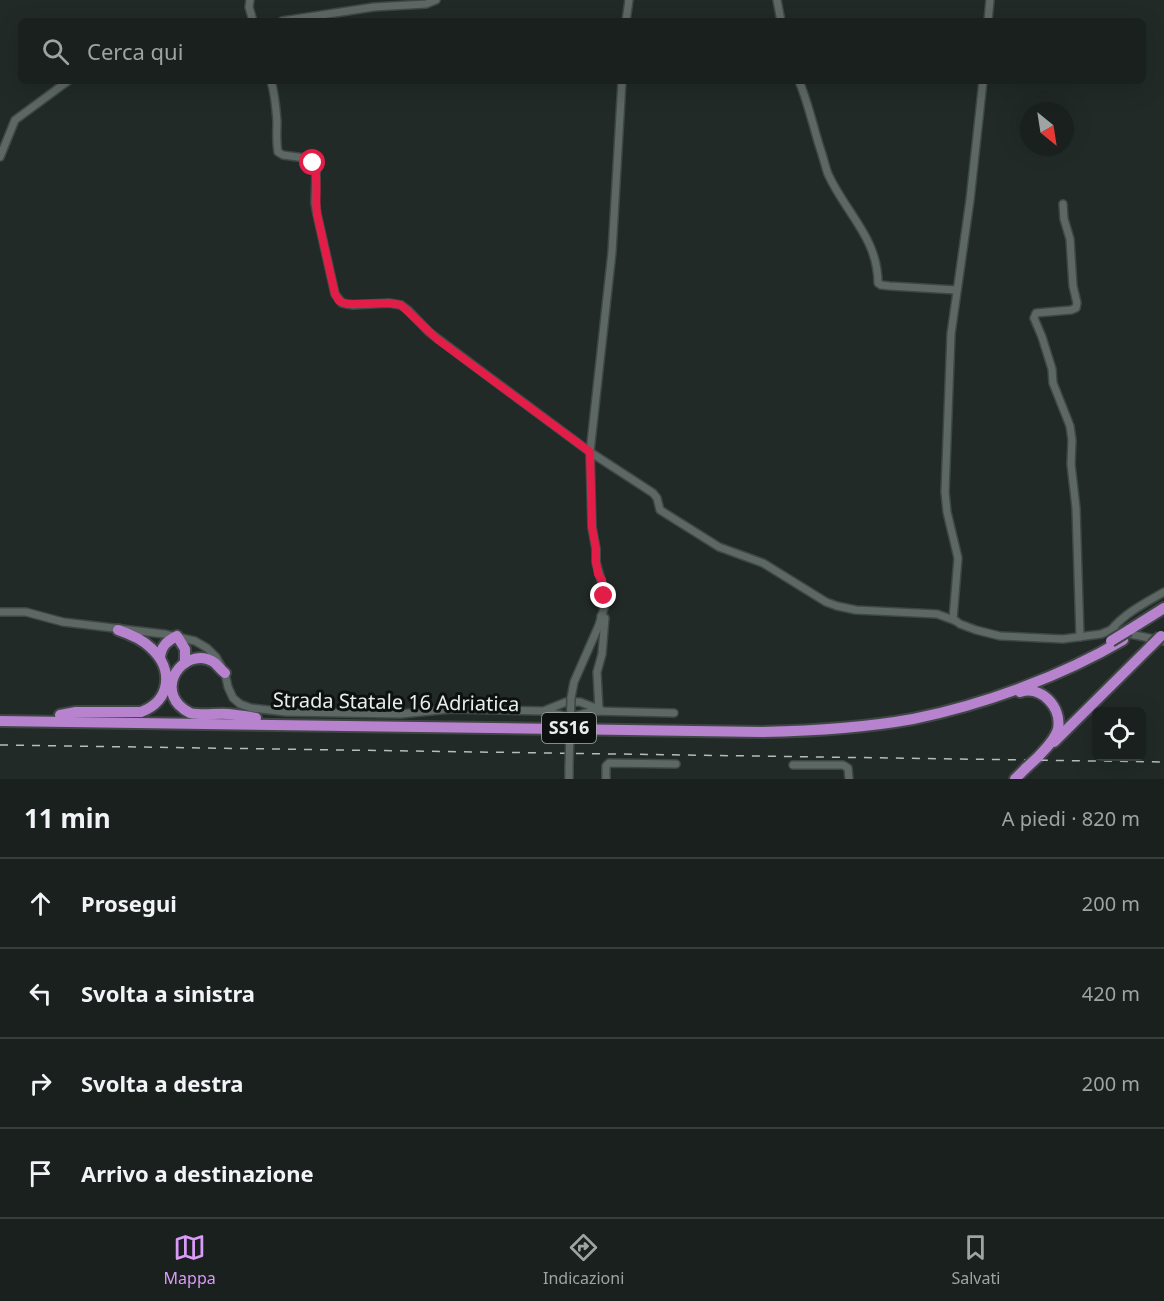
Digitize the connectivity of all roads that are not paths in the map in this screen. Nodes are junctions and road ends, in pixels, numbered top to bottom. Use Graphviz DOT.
graph roads {
  1 [pos="250,0"];
  2 [pos="436,0"];
  3 [pos="629,0"];
  4 [pos="777,0"];
  5 [pos="990,0"];
  6 [pos="252,18"];
  7 [pos="302,18"];
  8 [pos="626,18"];
  9 [pos="780,18"];
  10 [pos="988,18"];
  11 [pos="64,84"];
  12 [pos="272,84"];
  13 [pos="622,84"];
  14 [pos="800,84"];
  15 [pos="983,84"];
  16 [pos="0,157"];
  17 [pos="1063,204"];
  18 [pos="956,290"];
  19 [pos="590,452"];
  20 [pos="1164,592"];
  21 [pos="1164,608"];
  22 [pos="0,612"];
  23 [pos="1164,615"];
  24 [pos="602,616"];
  25 [pos="956,621"];
  26 [pos="118,630"];
  27 [pos="1130,634"];
  28 [pos="1111,635"];
  29 [pos="177,636"];
  30 [pos="1080,637"];
  31 [pos="1163,637"];
  32 [pos="160,658"];
  33 [pos="185,663"];
  34 [pos="225,673"];
  35 [pos="543,711"];
  36 [pos="601,711"];
  37 [pos="938,712"];
  38 [pos="674,713"];
  39 [pos="0,715"];
  40 [pos="60,715"];
  41 [pos="256,718"];
  42 [pos="0,721"];
  43 [pos="1038,757"];
  44 [pos="676,764"];
  45 [pos="793,765"];
  46 [pos="569,779"];
  47 [pos="606,779"];
  48 [pos="849,779"];
  49 [pos="1016,779"];
  1 -- 6 [label="street"];
  2 -- 7 [label="street"];
  3 -- 8 [label="street"];
  4 -- 9 [label="street"];
  5 -- 10 [label="street"];
  11 -- 16 [label="street"];
  12 -- 19 [label="street"];
  13 -- 19 [label="street"];
  14 -- 18 [label="street"];
  15 -- 18 [label="street"];
  17 -- 30 [label="street"];
  18 -- 25 [label="street"];
  19 -- 24 [label="street"];
  19 -- 25 [label="street"];
  20 -- 28 [label="street"];
  21 -- 27 [label="highway, Strada Statale 16 Adriatica / SS16"];
  22 -- 26 [label="street"];
  23 -- 27 [label="highway, Strada Statale 16 Adriatica / SS16"];
  24 -- 36 [label="street"];
  24 -- 46 [label="street, bridge"];
  25 -- 30 [label="street"];
  26 -- 29 [label="street"];
  26 -- 32 [label="highway"];
  27 -- 28 [label="highway, Strada Statale 16 Adriatica / SS16, bridge"];
  27 -- 37 [label="highway, Strada Statale 16 Adriatica / SS16"];
  28 -- 30 [label="street"];
  28 -- 31 [label="street"];
  28 -- 41 [label="highway, Strada Statale 16 Adriatica / SS16"];
  29 -- 32 [label="highway"];
  29 -- 33 [label="highway"];
  29 -- 34 [label="street"];
  31 -- 43 [label="highway, bridge"];
  32 -- 40 [label="highway"];
  33 -- 34 [label="highway"];
  33 -- 41 [label="highway"];
  34 -- 35 [label="street"];
  35 -- 36 [label="street"];
  35 -- 36 [label="street"];
  36 -- 38 [label="street"];
  37 -- 42 [label="highway, Strada Statale 16 Adriatica / SS16"];
  37 -- 43 [label="highway"];
  39 -- 40 [label="highway, Strada Statale 16 Adriatica / SS16"];
  40 -- 41 [label="highway, Strada Statale 16 Adriatica / SS16"];
  43 -- 49 [label="highway, bridge"];
  44 -- 47 [label="street"];
  45 -- 48 [label="street"];
}
